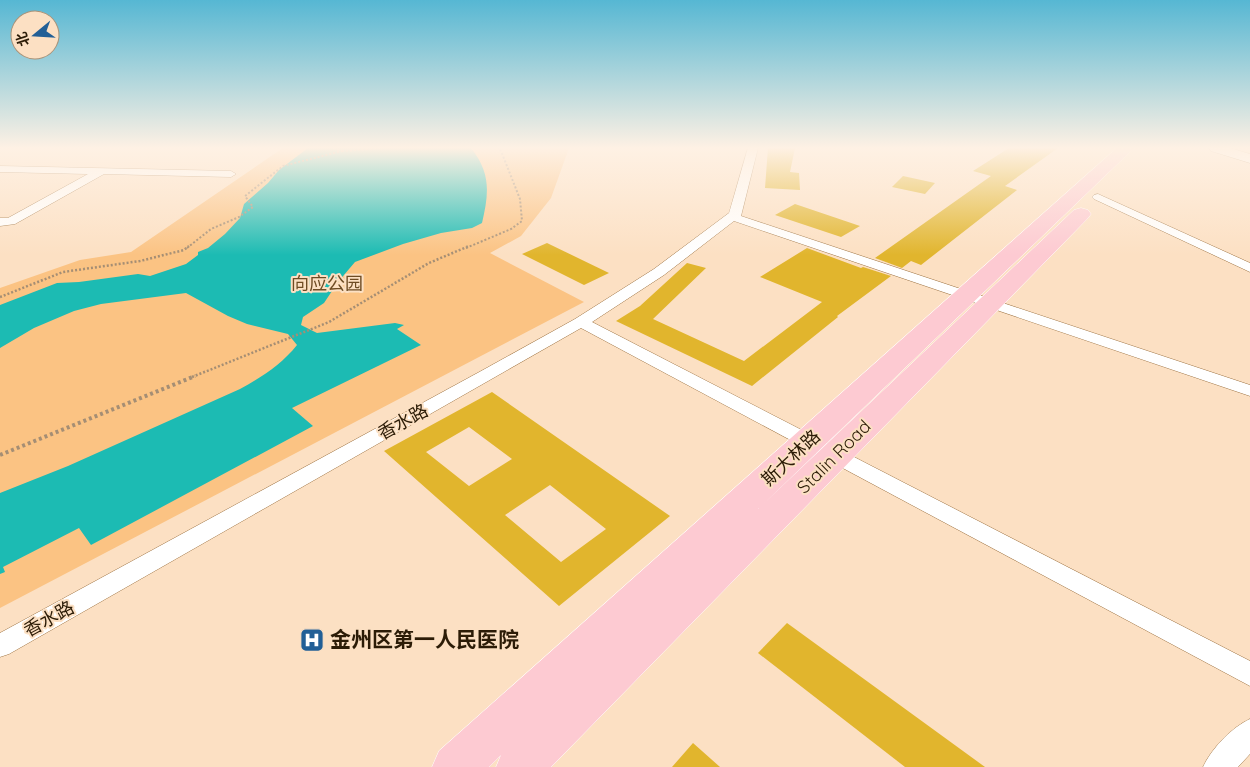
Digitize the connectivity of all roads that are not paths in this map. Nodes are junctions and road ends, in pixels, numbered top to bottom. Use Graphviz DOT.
graph roads {
  1 [pos="78,184"];
  2 [pos="743,184"];
  3 [pos="1091,184"];
  4 [pos="1111,184"];
  5 [pos="1098,197"];
  6 [pos="733,217"];
  7 [pos="0,222"];
  8 [pos="1250,268"];
  9 [pos="978,299"];
  10 [pos="581,322"];
  11 [pos="1250,391"];
  12 [pos="822,449"];
  13 [pos="0,646"];
  14 [pos="1250,674"];
  15 [pos="1250,733"];
  16 [pos="455,767"];
  17 [pos="519,767"];
  18 [pos="1218,767"];
  1 -- 7 [label="street"];
  2 -- 6 [label="street"];
  3 -- 9 [label="main road, 斯大林路"];
  4 -- 5 [label="main road"];
  5 -- 8 [label="street"];
  5 -- 9 [label="main road"];
  6 -- 9 [label="street"];
  6 -- 10 [label="street, 香水路"];
  9 -- 11 [label="street"];
  9 -- 12 [label="main road, 斯大林路"];
  10 -- 12 [label="street"];
  10 -- 13 [label="street, 香水路"];
  12 -- 14 [label="street"];
  12 -- 16 [label="main road, 斯大林路"];
  12 -- 17 [label="main road, Stalin Road"];
  15 -- 18 [label="street"];
}
